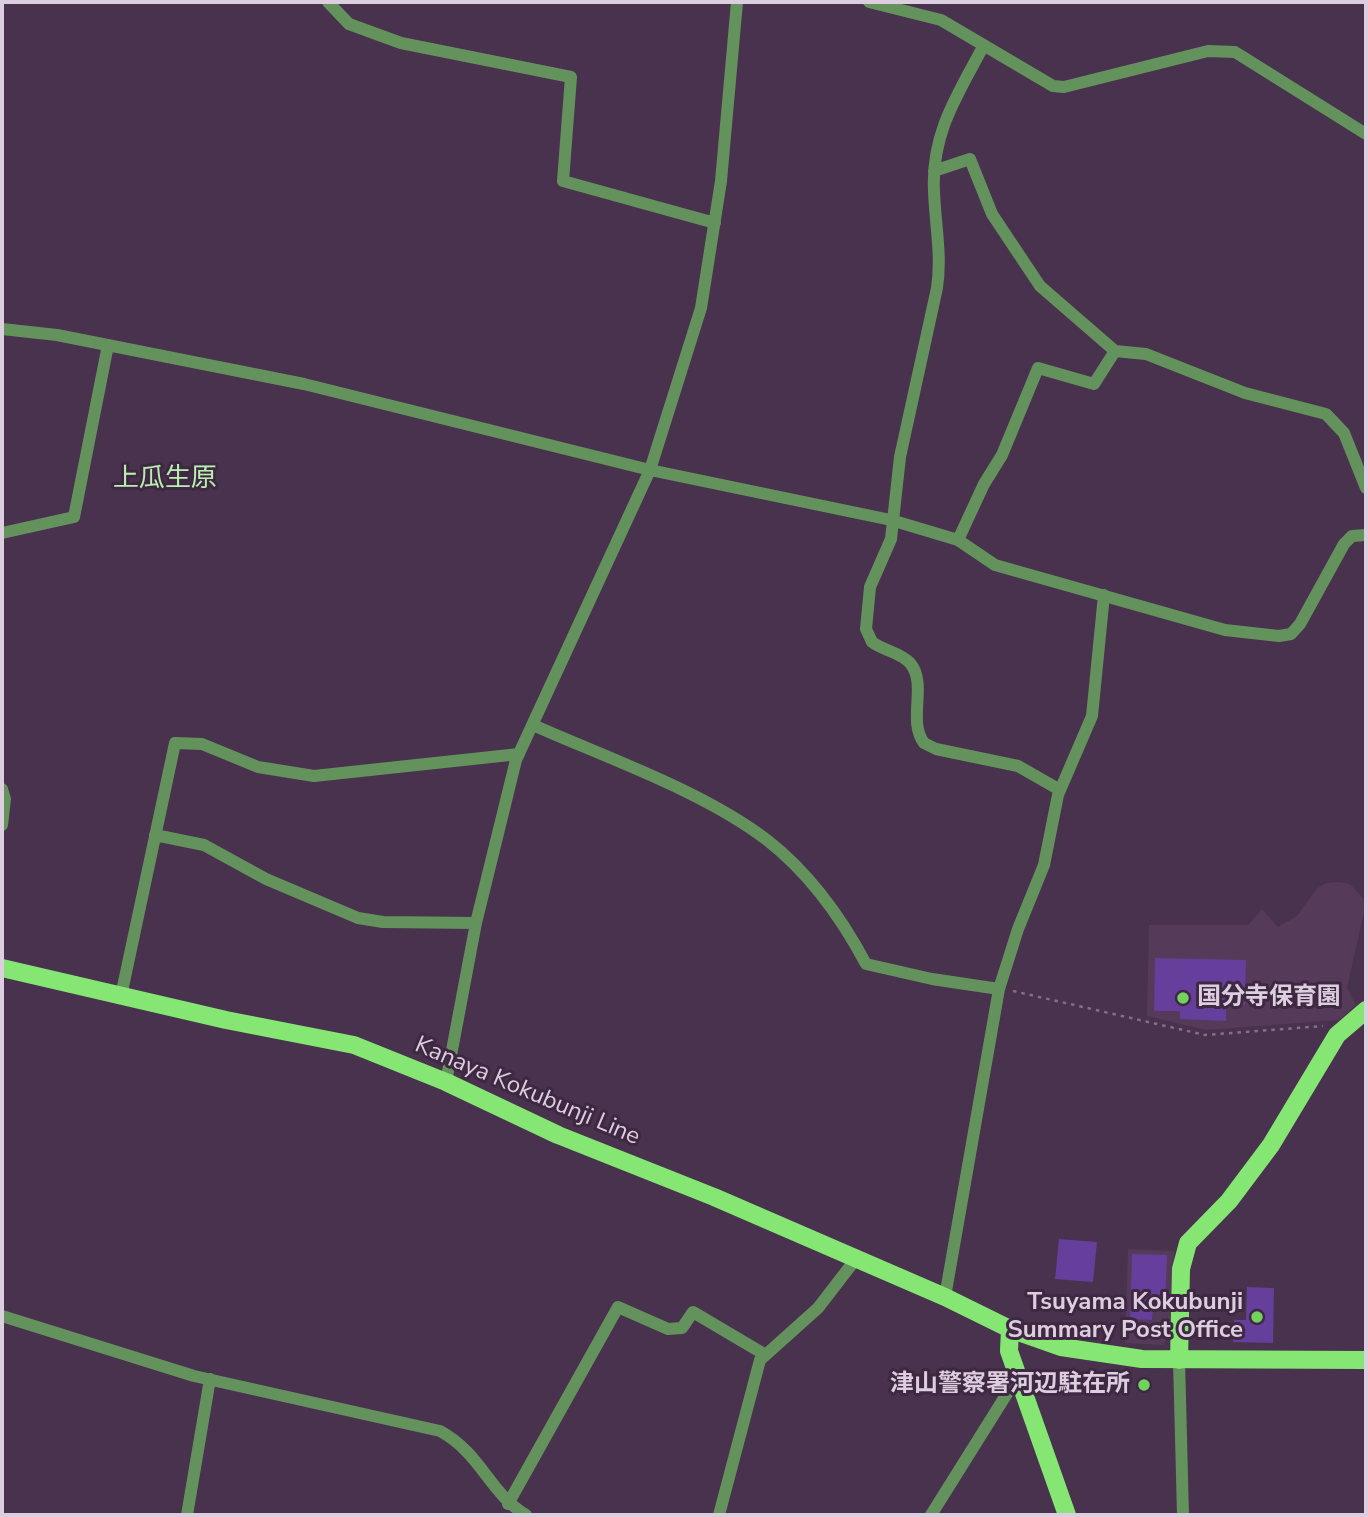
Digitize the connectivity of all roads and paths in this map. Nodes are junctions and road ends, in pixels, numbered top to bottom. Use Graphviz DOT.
graph roads {
  1 [pos="328,2"];
  2 [pos="737,2"];
  3 [pos="869,2"];
  4 [pos="984,45"];
  5 [pos="1366,134"];
  6 [pos="934,171"];
  7 [pos="715,223"];
  8 [pos="2,329"];
  9 [pos="108,345"];
  10 [pos="1115,351"];
  11 [pos="650,470"];
  12 [pos="1366,488"];
  13 [pos="891,520"];
  14 [pos="2,533"];
  15 [pos="1366,535"];
  16 [pos="958,540"];
  17 [pos="1104,595"];
  18 [pos="533,725"];
  19 [pos="519,754"];
  20 [pos="2,789"];
  21 [pos="1060,790"];
  22 [pos="2,825"];
  23 [pos="155,835"];
  24 [pos="476,923"];
  25 [pos="2,968"];
  26 [pos="999,989"];
  27 [pos="121,996"];
  28 [pos="1366,1010"];
  29 [pos="1347,1024"];
  30 [pos="446,1082"];
  31 [pos="855,1260"];
  32 [pos="946,1297"];
  33 [pos="2,1316"];
  34 [pos="1010,1329"];
  35 [pos="764,1354"];
  36 [pos="1179,1360"];
  37 [pos="1366,1360"];
  38 [pos="1018,1376"];
  39 [pos="210,1379"];
  40 [pos="508,1504"];
  41 [pos="187,1515"];
  42 [pos="526,1515"];
  43 [pos="719,1515"];
  44 [pos="931,1515"];
  45 [pos="1067,1515"];
  46 [pos="1183,1515"];
  1 -- 7 [label="street"];
  2 -- 7 [label="street"];
  3 -- 4 [label="street"];
  4 -- 5 [label="street"];
  4 -- 6 [label="street"];
  6 -- 10 [label="street"];
  6 -- 13 [label="street"];
  7 -- 11 [label="street"];
  8 -- 9 [label="street"];
  9 -- 11 [label="street"];
  9 -- 14 [label="street"];
  10 -- 12 [label="street"];
  10 -- 16 [label="street"];
  11 -- 13 [label="street"];
  11 -- 18 [label="street"];
  13 -- 16 [label="street"];
  13 -- 21 [label="street"];
  15 -- 17 [label="street"];
  16 -- 17 [label="street"];
  17 -- 21 [label="street"];
  18 -- 19 [label="street"];
  18 -- 26 [label="street"];
  19 -- 23 [label="street"];
  19 -- 24 [label="street"];
  20 -- 22 [label="street"];
  21 -- 26 [label="street"];
  23 -- 24 [label="street"];
  23 -- 27 [label="street"];
  24 -- 30 [label="street"];
  25 -- 27 [label="main road, Kanaya Kokubunji Line"];
  26 -- 29 [label="path"];
  26 -- 32 [label="street"];
  27 -- 30 [label="main road, Kanaya Kokubunji Line"];
  28 -- 29 [label="main road"];
  29 -- 36 [label="main road"];
  30 -- 31 [label="main road, Kanaya Kokubunji Line"];
  31 -- 32 [label="main road, Kanaya Kokubunji Line"];
  31 -- 35 [label="street"];
  32 -- 34 [label="main road, Kanaya Kokubunji Line"];
  33 -- 39 [label="street"];
  34 -- 36 [label="main road, Kanaya Kokubunji Line"];
  34 -- 38 [label="main road"];
  35 -- 40 [label="street"];
  35 -- 43 [label="street"];
  36 -- 37 [label="main road"];
  36 -- 46 [label="street"];
  38 -- 44 [label="street"];
  38 -- 45 [label="main road"];
  39 -- 40 [label="street"];
  39 -- 41 [label="street"];
  40 -- 42 [label="street"];
}
